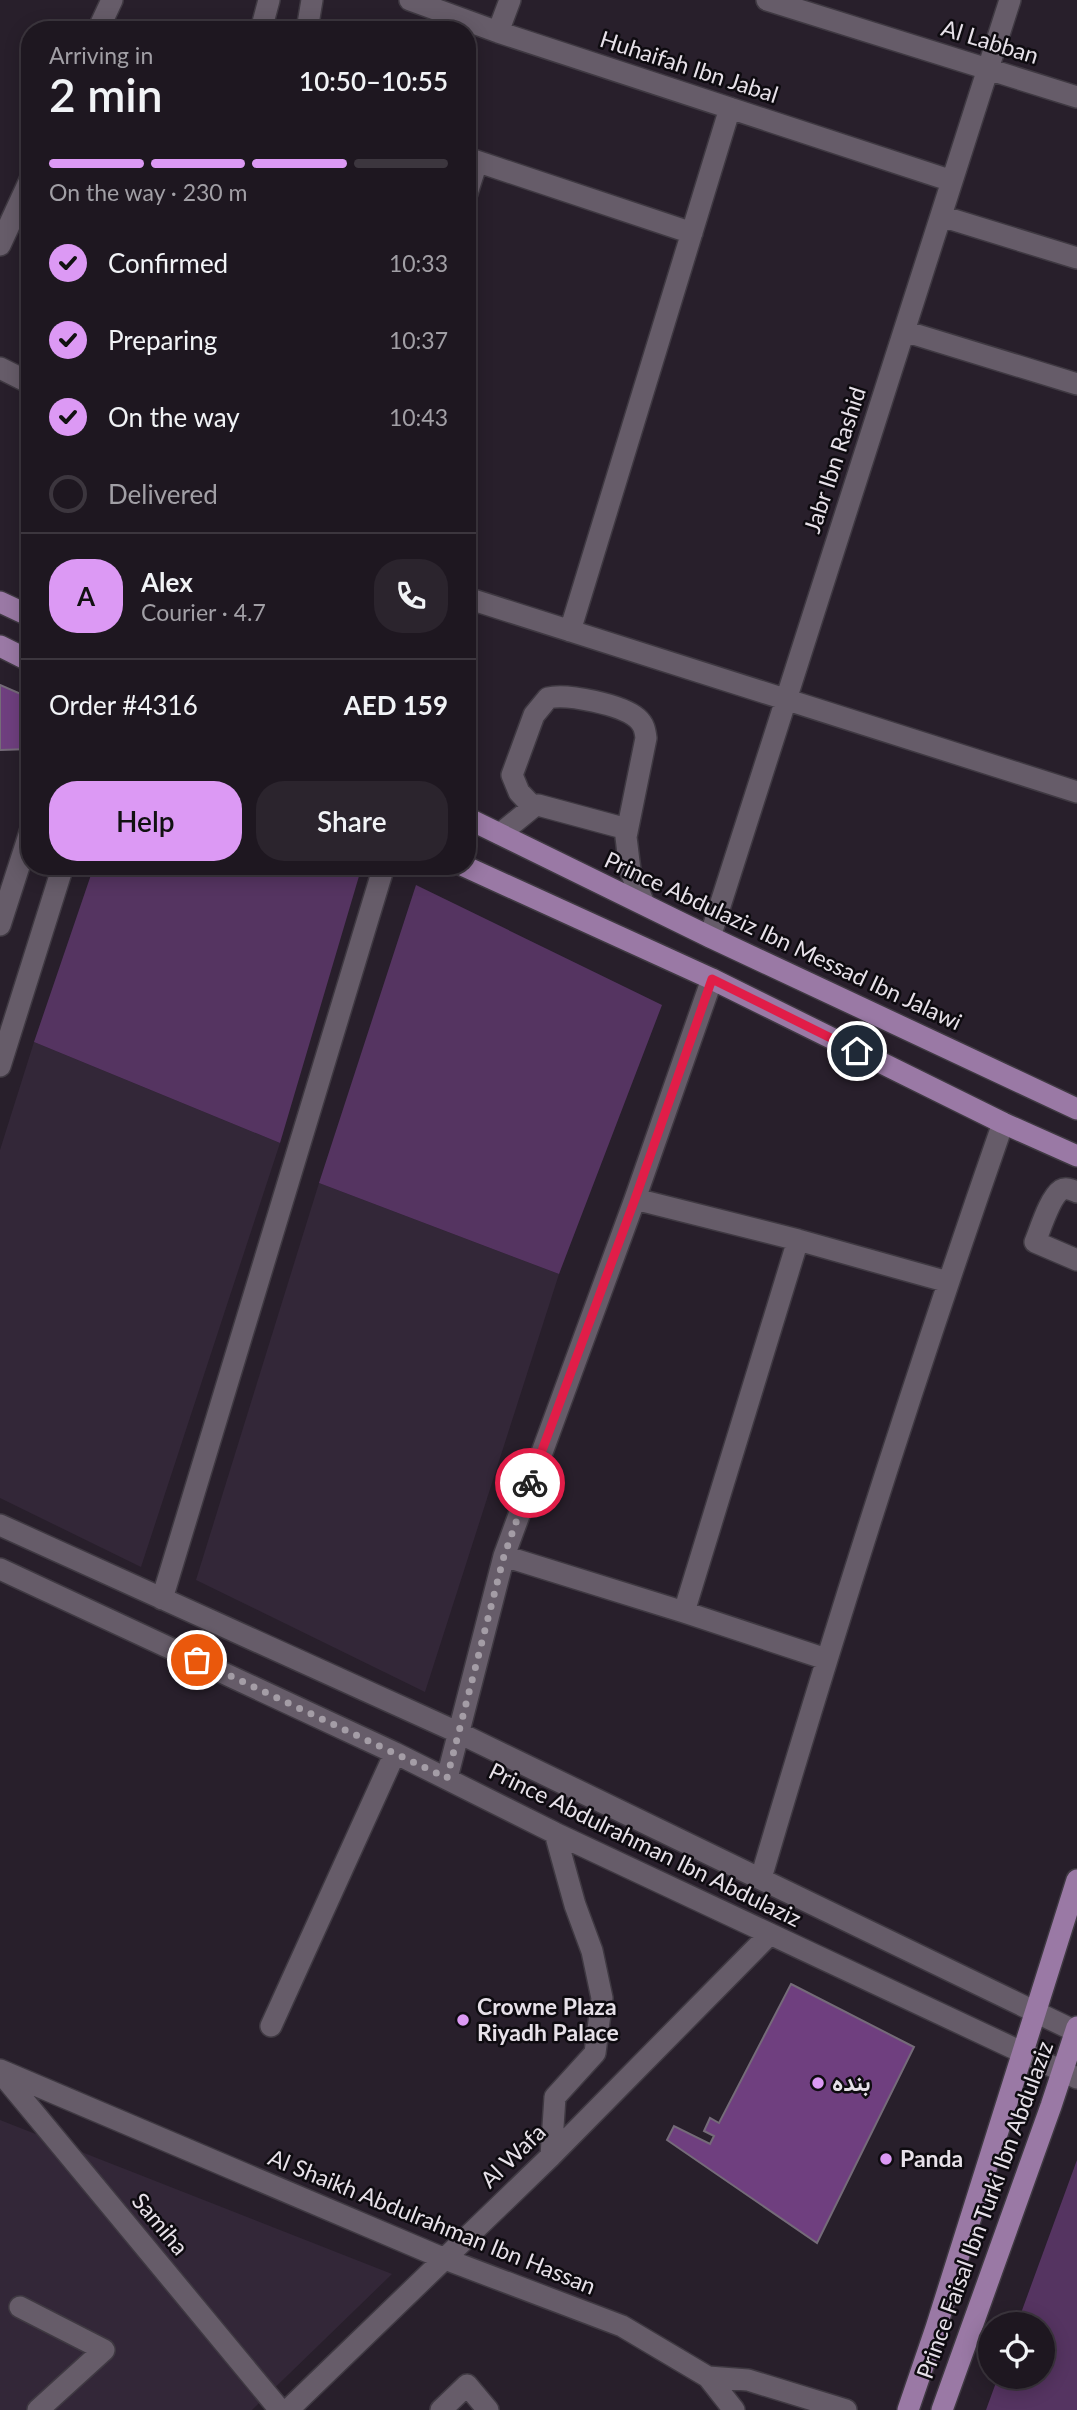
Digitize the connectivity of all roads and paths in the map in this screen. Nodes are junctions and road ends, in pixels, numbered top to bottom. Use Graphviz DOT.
graph roads {
  1 [pos="112,0"];
  2 [pos="269,0"];
  3 [pos="312,0"];
  4 [pos="410,0"];
  5 [pos="510,0"];
  6 [pos="767,0"];
  7 [pos="1010,0"];
  8 [pos="102,21"];
  9 [pos="263,21"];
  10 [pos="308,21"];
  11 [pos="468,21"];
  12 [pos="476,24"];
  13 [pos="498,32"];
  14 [pos="988,69"];
  15 [pos="1077,97"];
  16 [pos="730,108"];
  17 [pos="476,161"];
  18 [pos="952,181"];
  19 [pos="21,200"];
  20 [pos="941,216"];
  21 [pos="692,233"];
  22 [pos="0,245"];
  23 [pos="1077,258"];
  24 [pos="904,331"];
  25 [pos="0,368"];
  26 [pos="21,378"];
  27 [pos="1077,384"];
  28 [pos="0,601"];
  29 [pos="476,601"];
  30 [pos="21,612"];
  31 [pos="570,631"];
  32 [pos="0,646"];
  33 [pos="21,656"];
  34 [pos="786,699"];
  35 [pos="1077,792"];
  36 [pos="533,807"];
  37 [pos="476,822"];
  38 [pos="628,828"];
  39 [pos="500,834"];
  40 [pos="21,847"];
  41 [pos="9,866"];
  42 [pos="476,871"];
  43 [pos="60,875"];
  44 [pos="381,875"];
  45 [pos="644,904"];
  46 [pos="0,925"];
  47 [pos="710,937"];
  48 [pos="712,979"];
  49 [pos="6,1036"];
  50 [pos="0,1066"];
  51 [pos="1077,1109"];
  52 [pos="1003,1123"];
  53 [pos="1077,1156"];
  54 [pos="1077,1192"];
  55 [pos="635,1199"];
  56 [pos="798,1240"];
  57 [pos="1077,1260"];
  58 [pos="948,1283"];
  59 [pos="0,1525"];
  60 [pos="504,1556"];
  61 [pos="0,1569"];
  62 [pos="162,1599"];
  63 [pos="684,1612"];
  64 [pos="825,1659"];
  65 [pos="457,1732"];
  66 [pos="395,1753"];
  67 [pos="447,1778"];
  68 [pos="555,1833"];
  69 [pos="761,1878"];
  70 [pos="1077,1880"];
  71 [pos="770,1934"];
  72 [pos="1035,2010"];
  73 [pos="271,2026"];
  74 [pos="1076,2030"];
  75 [pos="1021,2052"];
  76 [pos="0,2071"];
  77 [pos="1070,2075"];
  78 [pos="551,2156"];
  79 [pos="445,2259"];
  80 [pos="20,2307"];
  81 [pos="708,2377"];
  82 [pos="38,2410"];
  83 [pos="280,2410"];
  84 [pos="288,2410"];
  85 [pos="441,2410"];
  86 [pos="488,2410"];
  87 [pos="734,2410"];
  88 [pos="846,2410"];
  89 [pos="908,2410"];
  90 [pos="942,2410"];
  1 -- 8 [label="street"];
  2 -- 9 [label="street"];
  3 -- 10 [label="street"];
  4 -- 11 [label="street, Huhaifah Ibn Jabal"];
  5 -- 13 [label="street"];
  6 -- 14 [label="street, Al Labban"];
  7 -- 14 [label="street, Jabr Ibn Rashid"];
  12 -- 13 [label="street, Huhaifah Ibn Jabal"];
  13 -- 16 [label="street, Huhaifah Ibn Jabal"];
  14 -- 15 [label="street, Al Labban"];
  14 -- 18 [label="street, Jabr Ibn Rashid"];
  16 -- 18 [label="street, Huhaifah Ibn Jabal"];
  16 -- 21 [label="street"];
  17 -- 21 [label="street"];
  18 -- 20 [label="street, Jabr Ibn Rashid"];
  19 -- 22 [label="street"];
  20 -- 23 [label="street"];
  20 -- 24 [label="street, Jabr Ibn Rashid"];
  21 -- 31 [label="street"];
  24 -- 27 [label="street"];
  24 -- 34 [label="street, Jabr Ibn Rashid"];
  25 -- 26 [label="street"];
  28 -- 30 [label="main road"];
  29 -- 31 [label="street"];
  31 -- 34 [label="street"];
  32 -- 33 [label="main road"];
  34 -- 35 [label="street"];
  34 -- 47 [label="street, Jabr Ibn Rashid"];
  36 -- 38 [label="street"];
  36 -- 38 [label="street"];
  36 -- 39 [label="street"];
  37 -- 39 [label="main road, Prince Abdulaziz Ibn Messad Ibn Jalawi"];
  38 -- 45 [label="street"];
  39 -- 45 [label="main road, Prince Abdulaziz Ibn Messad Ibn Jalawi"];
  40 -- 41 [label="street"];
  41 -- 46 [label="street"];
  42 -- 48 [label="main road"];
  43 -- 49 [label="street"];
  44 -- 62 [label="street"];
  45 -- 47 [label="main road, Prince Abdulaziz Ibn Messad Ibn Jalawi"];
  47 -- 51 [label="main road, Prince Abdulaziz Ibn Messad Ibn Jalawi"];
  48 -- 52 [label="main road"];
  48 -- 55 [label="street"];
  49 -- 50 [label="street"];
  52 -- 53 [label="main road"];
  52 -- 58 [label="street"];
  54 -- 57 [label="street"];
  55 -- 56 [label="street"];
  55 -- 60 [label="street"];
  56 -- 58 [label="street"];
  56 -- 63 [label="street"];
  58 -- 64 [label="street"];
  59 -- 62 [label="street, Prince Abdulrahman Ibn Abdulaziz"];
  60 -- 63 [label="street"];
  60 -- 65 [label="street"];
  61 -- 66 [label="street, Prince Abdulrahman Ibn Abdulaziz"];
  62 -- 65 [label="street, Prince Abdulrahman Ibn Abdulaziz"];
  63 -- 64 [label="street"];
  64 -- 69 [label="street"];
  65 -- 67 [label="street"];
  65 -- 69 [label="street, Prince Abdulrahman Ibn Abdulaziz"];
  66 -- 67 [label="street, Prince Abdulrahman Ibn Abdulaziz"];
  66 -- 73 [label="street"];
  67 -- 68 [label="street, Prince Abdulrahman Ibn Abdulaziz"];
  68 -- 71 [label="street, Prince Abdulrahman Ibn Abdulaziz"];
  68 -- 78 [label="street"];
  69 -- 72 [label="street, Prince Abdulrahman Ibn Abdulaziz"];
  70 -- 72 [label="main road"];
  71 -- 75 [label="street, Prince Abdulrahman Ibn Abdulaziz"];
  71 -- 78 [label="street, Al Wafa"];
  72 -- 74 [label="street, Prince Abdulrahman Ibn Abdulaziz"];
  72 -- 75 [label="main road"];
  74 -- 77 [label="main road, Prince Faisal Ibn Turki Ibn Abdulaziz"];
  75 -- 77 [label="street, Prince Abdulrahman Ibn Abdulaziz"];
  75 -- 89 [label="main road"];
  76 -- 79 [label="street, Al Shaikh Abdulrahman Ibn Hassan"];
  76 -- 83 [label="street, Samiha"];
  77 -- 90 [label="main road, Prince Faisal Ibn Turki Ibn Abdulaziz"];
  78 -- 79 [label="street, Al Wafa"];
  79 -- 81 [label="street, Al Shaikh Abdulrahman Ibn Hassan"];
  79 -- 84 [label="street, Al Wafa"];
  80 -- 82 [label="street"];
  81 -- 87 [label="street"];
  81 -- 88 [label="street, Al Shaikh Abdulrahman Ibn Hassan"];
  85 -- 86 [label="street"];
}
